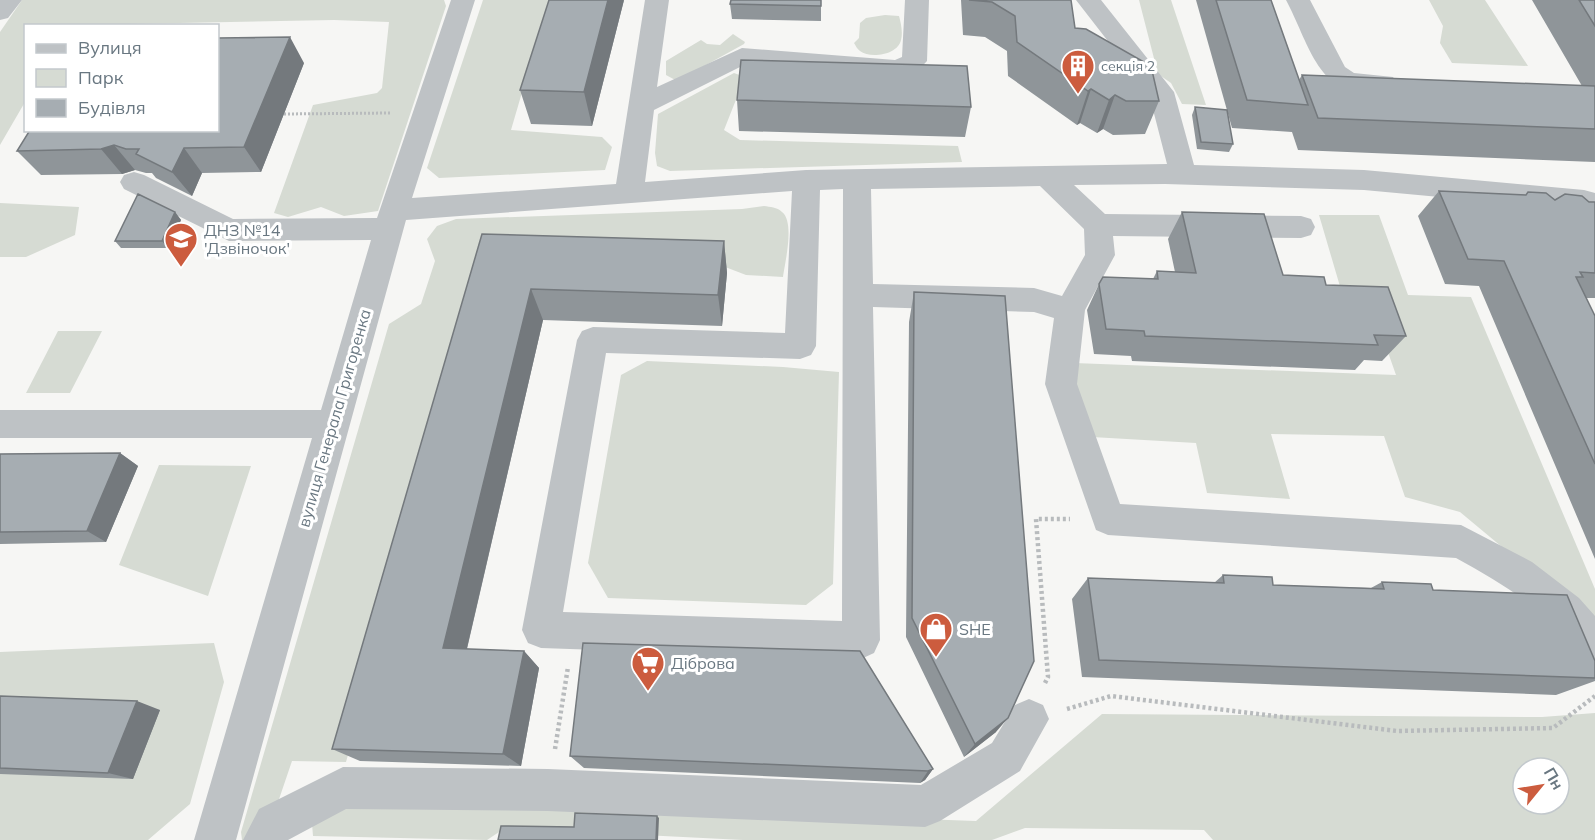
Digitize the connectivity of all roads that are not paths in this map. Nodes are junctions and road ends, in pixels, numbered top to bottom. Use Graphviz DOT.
graph roads {
  1 [pos="10,0"];
  2 [pos="463,0"];
  3 [pos="657,0"];
  4 [pos="917,0"];
  5 [pos="1088,0"];
  6 [pos="1298,0"];
  7 [pos="0,13"];
  8 [pos="1409,84"];
  9 [pos="641,106"];
  10 [pos="1183,174"];
  11 [pos="1046,175"];
  12 [pos="857,178"];
  13 [pos="806,180"];
  14 [pos="134,182"];
  15 [pos="629,194"];
  16 [pos="1595,205"];
  17 [pos="391,220"];
  18 [pos="1098,225"];
  19 [pos="1301,227"];
  20 [pos="858,295"];
  21 [pos="1070,310"];
  22 [pos="0,424"];
  23 [pos="332,424"];
  24 [pos="1595,645"];
  25 [pos="1029,720"];
  26 [pos="215,840"];
  27 [pos="264,840"];
  1 -- 7 [label="street"];
  2 -- 17 [label="street, вулиця Генерала Григоренка"];
  3 -- 9 [label="street"];
  4 -- 9 [label="street"];
  5 -- 10 [label="street"];
  6 -- 8 [label="street"];
  9 -- 15 [label="street"];
  10 -- 11 [label="street"];
  10 -- 16 [label="street"];
  11 -- 12 [label="street"];
  11 -- 18 [label="street"];
  12 -- 13 [label="street"];
  12 -- 20 [label="street"];
  13 -- 15 [label="street"];
  13 -- 20 [label="street"];
  14 -- 17 [label="street"];
  15 -- 17 [label="street"];
  17 -- 23 [label="street, вулиця Генерала Григоренка"];
  18 -- 19 [label="street"];
  18 -- 21 [label="street"];
  20 -- 21 [label="street"];
  21 -- 24 [label="street"];
  22 -- 23 [label="street"];
  23 -- 26 [label="street, вулиця Генерала Григоренка"];
  25 -- 27 [label="street"];
}
